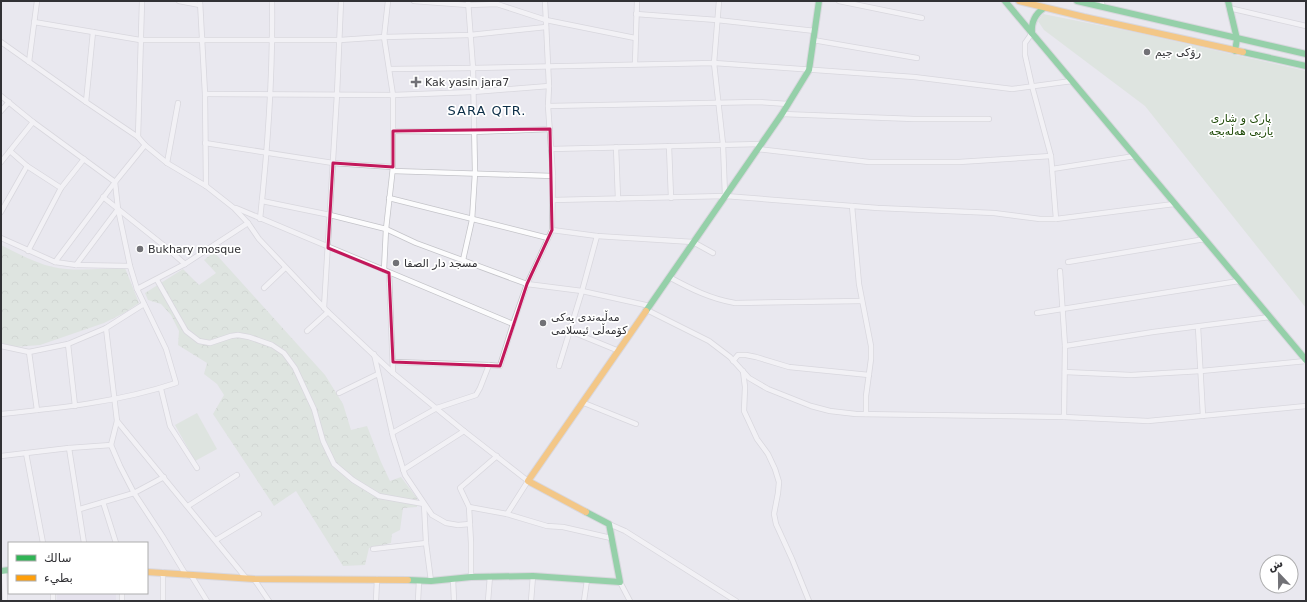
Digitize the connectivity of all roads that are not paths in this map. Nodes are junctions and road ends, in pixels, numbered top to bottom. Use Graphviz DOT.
graph roads {
  1 [pos="37,1"];
  2 [pos="142,1"];
  3 [pos="178,1"];
  4 [pos="272,1"];
  5 [pos="340,1"];
  6 [pos="388,1"];
  7 [pos="414,1"];
  8 [pos="545,1"];
  9 [pos="636,1"];
  10 [pos="719,1"];
  11 [pos="819,1"];
  12 [pos="839,1"];
  13 [pos="1005,1"];
  14 [pos="1019,1"];
  15 [pos="1077,1"];
  16 [pos="1228,1"];
  17 [pos="200,3"];
  18 [pos="468,3"];
  19 [pos="1102,4"];
  20 [pos="1044,8"];
  21 [pos="1229,8"];
  22 [pos="636,14"];
  23 [pos="922,18"];
  24 [pos="546,20"];
  25 [pos="717,20"];
  26 [pos="34,22"];
  27 [pos="1306,26"];
  28 [pos="546,27"];
  29 [pos="815,31"];
  30 [pos="93,32"];
  31 [pos="1032,33"];
  32 [pos="470,35"];
  33 [pos="384,37"];
  34 [pos="635,38"];
  35 [pos="1237,39"];
  36 [pos="140,40"];
  37 [pos="201,40"];
  38 [pos="272,40"];
  39 [pos="340,40"];
  40 [pos="814,40"];
  41 [pos="1,42"];
  42 [pos="1235,51"];
  43 [pos="1306,54"];
  44 [pos="917,58"];
  45 [pos="29,62"];
  46 [pos="714,63"];
  47 [pos="635,64"];
  48 [pos="548,66"];
  49 [pos="1306,66"];
  50 [pos="473,68"];
  51 [pos="389,69"];
  52 [pos="809,70"];
  53 [pos="1072,80"];
  54 [pos="549,86"];
  55 [pos="1032,86"];
  56 [pos="473,92"];
  57 [pos="205,94"];
  58 [pos="337,94"];
  59 [pos="271,95"];
  60 [pos="393,95"];
  61 [pos="1,96"];
  62 [pos="9,102"];
  63 [pos="86,102"];
  64 [pos="718,102"];
  65 [pos="178,103"];
  66 [pos="788,104"];
  67 [pos="548,106"];
  68 [pos="1,111"];
  69 [pos="782,114"];
  70 [pos="989,119"];
  71 [pos="33,122"];
  72 [pos="550,129"];
  73 [pos="393,131"];
  74 [pos="474,132"];
  75 [pos="138,137"];
  76 [pos="205,143"];
  77 [pos="723,144"];
  78 [pos="145,146"];
  79 [pos="670,146"];
  80 [pos="759,146"];
  81 [pos="616,147"];
  82 [pos="551,149"];
  83 [pos="10,151"];
  84 [pos="267,153"];
  85 [pos="1051,156"];
  86 [pos="1135,156"];
  87 [pos="84,159"];
  88 [pos="1,162"];
  89 [pos="167,163"];
  90 [pos="333,163"];
  91 [pos="27,166"];
  92 [pos="393,169"];
  93 [pos="1052,169"];
  94 [pos="475,173"];
  95 [pos="553,176"];
  96 [pos="115,182"];
  97 [pos="206,186"];
  98 [pos="61,188"];
  99 [pos="725,196"];
  100 [pos="103,197"];
  101 [pos="389,198"];
  102 [pos="671,198"];
  103 [pos="618,199"];
  104 [pos="553,200"];
  105 [pos="262,201"];
  106 [pos="1174,204"];
  107 [pos="852,206"];
  108 [pos="118,208"];
  109 [pos="234,208"];
  110 [pos="1,212"];
  111 [pos="330,215"];
  112 [pos="260,219"];
  113 [pos="1056,219"];
  114 [pos="472,220"];
  115 [pos="248,223"];
  116 [pos="386,229"];
  117 [pos="552,230"];
  118 [pos="597,236"];
  119 [pos="1,238"];
  120 [pos="548,238"];
  121 [pos="1205,239"];
  122 [pos="693,242"];
  123 [pos="328,248"];
  124 [pos="28,251"];
  125 [pos="713,253"];
  126 [pos="463,260"];
  127 [pos="55,262"];
  128 [pos="1068,262"];
  129 [pos="185,264"];
  130 [pos="76,265"];
  131 [pos="130,266"];
  132 [pos="285,268"];
  133 [pos="387,271"];
  134 [pos="1060,271"];
  135 [pos="669,277"];
  136 [pos="157,280"];
  137 [pos="1239,281"];
  138 [pos="528,284"];
  139 [pos="264,288"];
  140 [pos="137,290"];
  141 [pos="582,291"];
  142 [pos="862,301"];
  143 [pos="144,304"];
  144 [pos="324,308"];
  145 [pos="648,308"];
  146 [pos="1063,309"];
  147 [pos="328,312"];
  148 [pos="1037,313"];
  149 [pos="1270,317"];
  150 [pos="513,324"];
  151 [pos="1198,327"];
  152 [pos="106,328"];
  153 [pos="307,331"];
  154 [pos="570,331"];
  155 [pos="68,344"];
  156 [pos="1,346"];
  157 [pos="1065,346"];
  158 [pos="619,350"];
  159 [pos="29,352"];
  160 [pos="374,354"];
  161 [pos="1306,360"];
  162 [pos="734,361"];
  163 [pos="393,362"];
  164 [pos="489,365"];
  165 [pos="559,366"];
  166 [pos="743,371"];
  167 [pos="1200,371"];
  168 [pos="1065,372"];
  169 [pos="394,373"];
  170 [pos="378,374"];
  171 [pos="869,375"];
  172 [pos="161,388"];
  173 [pos="339,393"];
  174 [pos="114,400"];
  175 [pos="584,403"];
  176 [pos="75,406"];
  177 [pos="1306,406"];
  178 [pos="437,408"];
  179 [pos="37,410"];
  180 [pos="1,414"];
  181 [pos="866,414"];
  182 [pos="1203,416"];
  183 [pos="1064,417"];
  184 [pos="117,421"];
  185 [pos="636,424"];
  186 [pos="464,431"];
  187 [pos="392,432"];
  188 [pos="111,445"];
  189 [pos="69,448"];
  190 [pos="1,449"];
  191 [pos="26,453"];
  192 [pos="1,456"];
  193 [pos="497,456"];
  194 [pos="197,468"];
  195 [pos="403,470"];
  196 [pos="237,475"];
  197 [pos="164,477"];
  198 [pos="528,481"];
  199 [pos="134,493"];
  200 [pos="103,502"];
  201 [pos="424,504"];
  202 [pos="188,506"];
  203 [pos="469,507"];
  204 [pos="80,509"];
  205 [pos="259,514"];
  206 [pos="507,514"];
  207 [pos="470,524"];
  208 [pos="609,524"];
  209 [pos="611,538"];
  210 [pos="216,540"];
  211 [pos="43,542"];
  212 [pos="84,542"];
  213 [pos="116,542"];
  214 [pos="426,543"];
  215 [pos="373,549"];
  216 [pos="3,569"];
  217 [pos="148,572"];
  218 [pos="163,572"];
  219 [pos="189,575"];
  220 [pos="490,576"];
  221 [pos="533,576"];
  222 [pos="471,577"];
  223 [pos="246,578"];
  224 [pos="254,579"];
  225 [pos="377,579"];
  226 [pos="454,579"];
  227 [pos="587,580"];
  228 [pos="419,581"];
  229 [pos="431,581"];
  230 [pos="620,582"];
  231 [pos="5,601"];
  232 [pos="163,601"];
  233 [pos="207,601"];
  234 [pos="269,601"];
  235 [pos="376,601"];
  236 [pos="418,601"];
  237 [pos="454,601"];
  238 [pos="488,601"];
  239 [pos="531,601"];
  240 [pos="584,601"];
  241 [pos="630,601"];
  242 [pos="736,601"];
  243 [pos="809,601"];
  1 -- 26 [label="street"];
  2 -- 36 [label="street"];
  3 -- 17 [label="street"];
  4 -- 38 [label="street"];
  5 -- 39 [label="street"];
  6 -- 33 [label="street"];
  7 -- 18 [label="street"];
  8 -- 24 [label="street"];
  9 -- 22 [label="street"];
  10 -- 25 [label="street"];
  11 -- 29 [label="street"];
  12 -- 23 [label="street"];
  13 -- 31 [label="street"];
  14 -- 20 [label="street"];
  15 -- 19 [label="street"];
  16 -- 21 [label="street"];
  17 -- 37 [label="street"];
  18 -- 24 [label="street"];
  18 -- 32 [label="street"];
  19 -- 35 [label="street"];
  20 -- 31 [label="street"];
  20 -- 42 [label="street"];
  21 -- 27 [label="street"];
  21 -- 35 [label="street"];
  22 -- 25 [label="street"];
  22 -- 34 [label="street"];
  24 -- 28 [label="street"];
  24 -- 34 [label="street"];
  25 -- 29 [label="street"];
  25 -- 46 [label="street"];
  26 -- 30 [label="street"];
  26 -- 45 [label="street"];
  28 -- 32 [label="street"];
  28 -- 48 [label="street"];
  29 -- 40 [label="street"];
  30 -- 36 [label="street"];
  30 -- 63 [label="street"];
  31 -- 53 [label="street"];
  31 -- 55 [label="street"];
  32 -- 33 [label="street"];
  32 -- 50 [label="street"];
  33 -- 39 [label="street"];
  33 -- 51 [label="street"];
  34 -- 47 [label="street"];
  35 -- 42 [label="street"];
  35 -- 43 [label="street"];
  36 -- 37 [label="street"];
  36 -- 75 [label="street"];
  37 -- 38 [label="street"];
  37 -- 57 [label="street"];
  38 -- 39 [label="street"];
  38 -- 59 [label="street"];
  39 -- 58 [label="street"];
  40 -- 44 [label="street"];
  40 -- 52 [label="street"];
  41 -- 45 [label="street"];
  42 -- 49 [label="street"];
  45 -- 63 [label="street"];
  46 -- 47 [label="street"];
  46 -- 52 [label="street"];
  46 -- 64 [label="street"];
  47 -- 48 [label="street"];
  48 -- 50 [label="street"];
  48 -- 54 [label="street"];
  50 -- 51 [label="street"];
  50 -- 56 [label="street"];
  51 -- 60 [label="street"];
  52 -- 55 [label="street"];
  52 -- 66 [label="street"];
  53 -- 55 [label="street"];
  53 -- 86 [label="street"];
  54 -- 56 [label="street"];
  54 -- 67 [label="street"];
  55 -- 85 [label="street"];
  56 -- 60 [label="street"];
  56 -- 74 [label="street"];
  57 -- 59 [label="street"];
  57 -- 76 [label="street"];
  58 -- 59 [label="street"];
  58 -- 60 [label="street"];
  58 -- 90 [label="street"];
  59 -- 84 [label="street"];
  60 -- 73 [label="street"];
  61 -- 62 [label="street"];
  62 -- 68 [label="street"];
  62 -- 71 [label="street"];
  63 -- 75 [label="street"];
  64 -- 66 [label="street"];
  64 -- 67 [label="street"];
  64 -- 77 [label="street"];
  65 -- 89 [label="street"];
  66 -- 69 [label="street"];
  67 -- 72 [label="street"];
  69 -- 70 [label="street"];
  69 -- 80 [label="street"];
  71 -- 83 [label="street"];
  71 -- 87 [label="street"];
  72 -- 74 [label="street"];
  72 -- 82 [label="street"];
  73 -- 74 [label="street"];
  73 -- 92 [label="street"];
  74 -- 94 [label="street"];
  75 -- 78 [label="street"];
  76 -- 84 [label="street"];
  76 -- 97 [label="street"];
  77 -- 79 [label="street"];
  77 -- 80 [label="street"];
  77 -- 99 [label="street"];
  78 -- 89 [label="street"];
  78 -- 96 [label="street"];
  79 -- 81 [label="street"];
  79 -- 102 [label="street"];
  80 -- 85 [label="street"];
  80 -- 99 [label="street"];
  81 -- 82 [label="street"];
  81 -- 103 [label="street"];
  82 -- 95 [label="street"];
  83 -- 88 [label="street"];
  83 -- 91 [label="street"];
  84 -- 90 [label="street"];
  84 -- 105 [label="street"];
  85 -- 93 [label="street"];
  86 -- 93 [label="street"];
  86 -- 106 [label="street"];
  87 -- 96 [label="street"];
  87 -- 98 [label="street"];
  89 -- 97 [label="street"];
  90 -- 92 [label="street"];
  90 -- 111 [label="street"];
  91 -- 98 [label="street"];
  91 -- 110 [label="street"];
  92 -- 94 [label="street"];
  92 -- 101 [label="street"];
  93 -- 113 [label="street"];
  94 -- 95 [label="street"];
  94 -- 114 [label="street"];
  95 -- 104 [label="street"];
  96 -- 100 [label="street"];
  96 -- 108 [label="street"];
  97 -- 109 [label="street"];
  98 -- 124 [label="street"];
  99 -- 102 [label="street"];
  99 -- 107 [label="street"];
  99 -- 122 [label="street"];
  100 -- 108 [label="street"];
  100 -- 127 [label="street"];
  101 -- 114 [label="street"];
  101 -- 116 [label="street"];
  102 -- 103 [label="street"];
  103 -- 104 [label="street"];
  104 -- 117 [label="street"];
  105 -- 111 [label="street"];
  105 -- 112 [label="street"];
  106 -- 113 [label="street"];
  106 -- 121 [label="street"];
  107 -- 113 [label="street"];
  107 -- 142 [label="street"];
  108 -- 129 [label="street"];
  108 -- 130 [label="street"];
  108 -- 131 [label="street"];
  109 -- 112 [label="street"];
  109 -- 115 [label="street"];
  111 -- 116 [label="street"];
  111 -- 123 [label="street"];
  112 -- 123 [label="street"];
  114 -- 120 [label="street"];
  114 -- 126 [label="street"];
  115 -- 129 [label="street"];
  115 -- 132 [label="street"];
  116 -- 126 [label="street"];
  116 -- 133 [label="street"];
  117 -- 118 [label="street"];
  117 -- 120 [label="street"];
  118 -- 122 [label="street"];
  118 -- 141 [label="street"];
  119 -- 124 [label="street"];
  120 -- 138 [label="street"];
  121 -- 128 [label="street"];
  121 -- 137 [label="street"];
  122 -- 125 [label="street"];
  122 -- 135 [label="street"];
  123 -- 133 [label="street"];
  123 -- 144 [label="street"];
  124 -- 127 [label="street"];
  126 -- 138 [label="street"];
  127 -- 130 [label="street"];
  129 -- 136 [label="street"];
  130 -- 131 [label="street"];
  131 -- 140 [label="street"];
  132 -- 139 [label="street"];
  132 -- 144 [label="street"];
  133 -- 150 [label="street"];
  133 -- 163 [label="street"];
  134 -- 146 [label="street"];
  135 -- 142 [label="street"];
  135 -- 145 [label="street"];
  136 -- 140 [label="street"];
  136 -- 201 [label="street"];
  137 -- 146 [label="street"];
  137 -- 149 [label="street"];
  138 -- 141 [label="street"];
  138 -- 150 [label="street"];
  140 -- 143 [label="street"];
  141 -- 145 [label="street"];
  141 -- 154 [label="street"];
  142 -- 171 [label="street"];
  143 -- 152 [label="street"];
  143 -- 172 [label="street"];
  144 -- 147 [label="street"];
  145 -- 158 [label="street"];
  145 -- 162 [label="street"];
  146 -- 148 [label="street"];
  146 -- 157 [label="street"];
  147 -- 153 [label="street"];
  147 -- 160 [label="street"];
  149 -- 151 [label="street"];
  149 -- 161 [label="street"];
  150 -- 164 [label="street"];
  151 -- 157 [label="street"];
  151 -- 167 [label="street"];
  152 -- 155 [label="street"];
  152 -- 174 [label="street"];
  154 -- 158 [label="street"];
  154 -- 165 [label="street"];
  155 -- 159 [label="street"];
  155 -- 176 [label="street"];
  156 -- 159 [label="street"];
  157 -- 168 [label="street"];
  158 -- 175 [label="street"];
  159 -- 179 [label="street"];
  160 -- 169 [label="street"];
  160 -- 170 [label="street"];
  161 -- 167 [label="street"];
  162 -- 166 [label="street"];
  162 -- 171 [label="street"];
  163 -- 164 [label="street"];
  163 -- 169 [label="street"];
  164 -- 178 [label="street"];
  166 -- 181 [label="street"];
  166 -- 243 [label="street"];
  167 -- 168 [label="street"];
  167 -- 182 [label="street"];
  168 -- 183 [label="street"];
  169 -- 178 [label="street"];
  170 -- 173 [label="street"];
  170 -- 187 [label="street"];
  171 -- 181 [label="street"];
  172 -- 174 [label="street"];
  172 -- 194 [label="street"];
  174 -- 176 [label="street"];
  174 -- 184 [label="street"];
  175 -- 185 [label="street"];
  175 -- 198 [label="street"];
  176 -- 179 [label="street"];
  177 -- 182 [label="street"];
  178 -- 186 [label="street"];
  178 -- 187 [label="street"];
  179 -- 180 [label="street"];
  181 -- 183 [label="street"];
  182 -- 183 [label="street"];
  184 -- 188 [label="street"];
  184 -- 197 [label="street"];
  186 -- 193 [label="street"];
  186 -- 195 [label="street"];
  187 -- 195 [label="street"];
  188 -- 189 [label="street"];
  188 -- 199 [label="street"];
  189 -- 191 [label="street"];
  189 -- 204 [label="street"];
  190 -- 192 [label="street"];
  191 -- 192 [label="street"];
  191 -- 211 [label="street"];
  193 -- 198 [label="street"];
  193 -- 203 [label="street"];
  195 -- 201 [label="street"];
  196 -- 202 [label="street"];
  197 -- 199 [label="street"];
  197 -- 202 [label="street"];
  198 -- 206 [label="street"];
  198 -- 208 [label="street"];
  199 -- 200 [label="street"];
  199 -- 219 [label="street"];
  200 -- 204 [label="street"];
  200 -- 213 [label="street"];
  201 -- 207 [label="street"];
  201 -- 214 [label="street"];
  202 -- 210 [label="street"];
  203 -- 206 [label="street"];
  203 -- 207 [label="street"];
  204 -- 212 [label="street"];
  205 -- 210 [label="street"];
  206 -- 209 [label="street"];
  207 -- 222 [label="street"];
  208 -- 209 [label="street"];
  208 -- 242 [label="street"];
  209 -- 230 [label="street"];
  210 -- 223 [label="street"];
  214 -- 215 [label="street"];
  214 -- 229 [label="street"];
  216 -- 231 [label="street"];
  217 -- 218 [label="street"];
  218 -- 219 [label="street"];
  218 -- 232 [label="street"];
  219 -- 223 [label="street"];
  219 -- 233 [label="street"];
  220 -- 221 [label="street"];
  220 -- 222 [label="street"];
  220 -- 238 [label="street"];
  221 -- 227 [label="street"];
  221 -- 239 [label="street"];
  222 -- 226 [label="street"];
  223 -- 224 [label="street"];
  224 -- 225 [label="street"];
  224 -- 234 [label="street"];
  225 -- 228 [label="street"];
  225 -- 235 [label="street"];
  226 -- 229 [label="street"];
  226 -- 237 [label="street"];
  227 -- 230 [label="street"];
  227 -- 240 [label="street"];
  228 -- 229 [label="street"];
  228 -- 236 [label="street"];
  230 -- 241 [label="street"];
}
